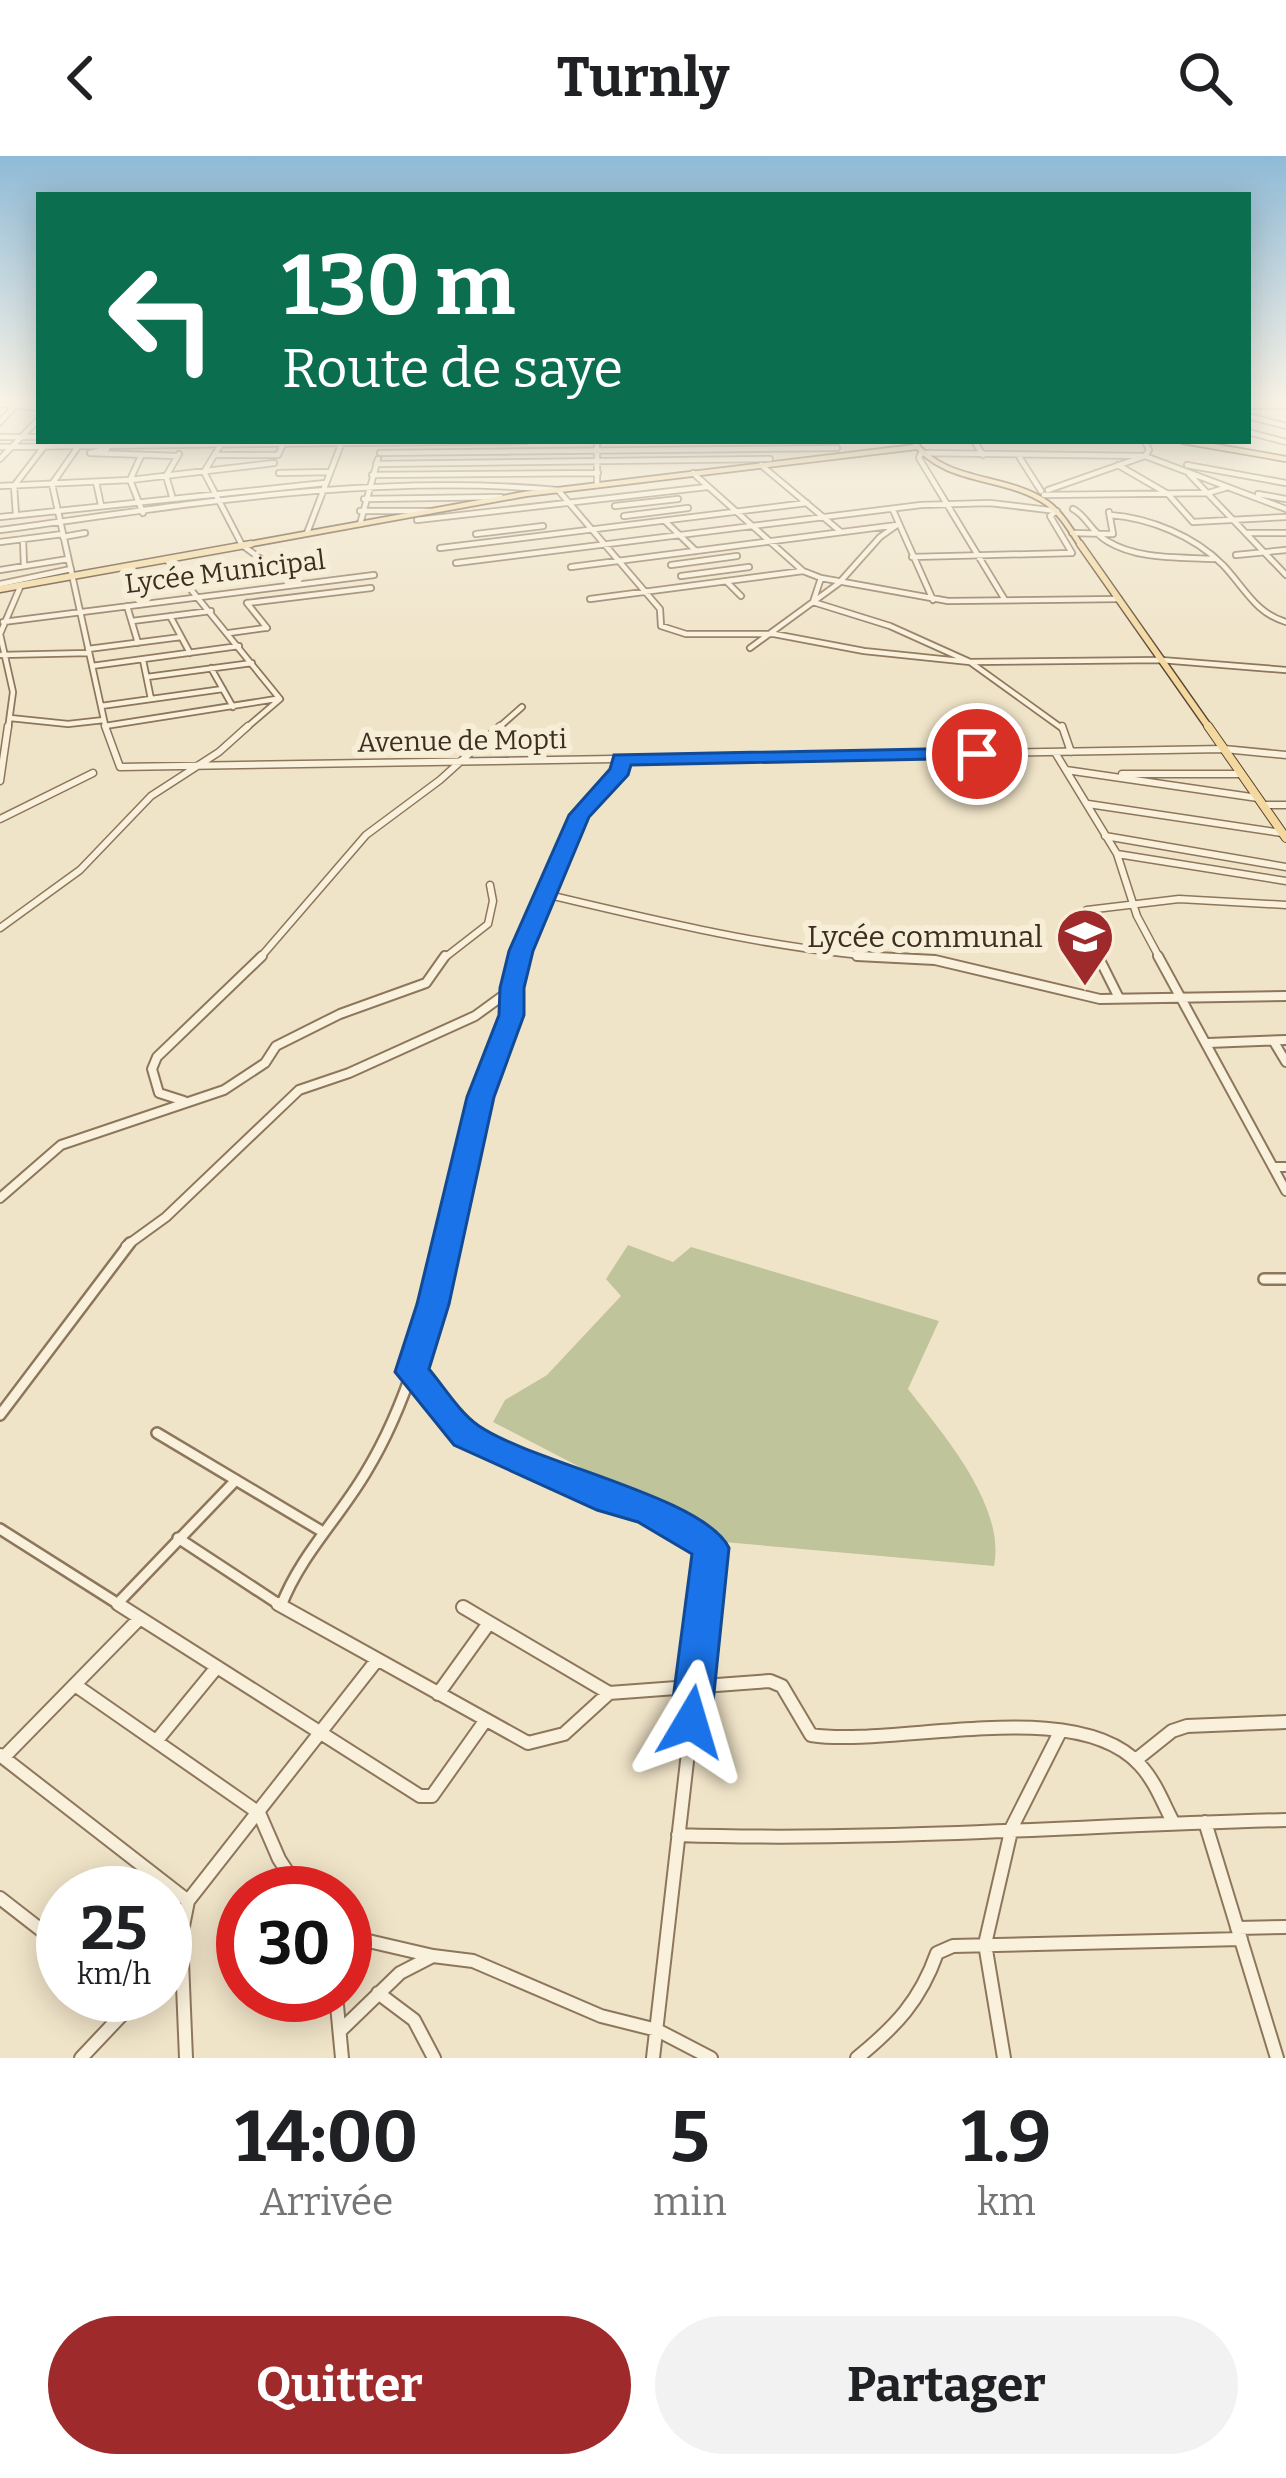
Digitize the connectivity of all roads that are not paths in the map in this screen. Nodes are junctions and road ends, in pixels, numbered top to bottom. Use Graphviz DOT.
graph roads {
  1 [pos="368,487"];
  2 [pos="14,488"];
  3 [pos="53,488"];
  4 [pos="97,488"];
  5 [pos="133,488"];
  6 [pos="170,488"];
  7 [pos="249,488"];
  8 [pos="286,488"];
  9 [pos="323,488"];
  10 [pos="359,488"];
  11 [pos="448,488"];
  12 [pos="524,488"];
  13 [pos="542,488"];
  14 [pos="573,488"];
  15 [pos="701,488"];
  16 [pos="709,488"];
  17 [pos="789,488"];
  18 [pos="935,488"];
  19 [pos="1014,488"];
  20 [pos="1040,488"];
  21 [pos="1058,488"];
  22 [pos="1157,488"];
  23 [pos="1203,488"];
  24 [pos="1234,488"];
  25 [pos="1237,489"];
  26 [pos="211,490"];
  27 [pos="558,490"];
  28 [pos="322,491"];
  29 [pos="670,491"];
  30 [pos="1044,493"];
  31 [pos="1208,493"];
  32 [pos="525,494"];
  33 [pos="1168,494"];
  34 [pos="290,495"];
  35 [pos="172,496"];
  36 [pos="508,497"];
  37 [pos="445,498"];
  38 [pos="608,498"];
  39 [pos="678,499"];
  40 [pos="1286,499"];
  41 [pos="137,500"];
  42 [pos="364,500"];
  43 [pos="487,501"];
  44 [pos="569,503"];
  45 [pos="807,503"];
  46 [pos="217,504"];
  47 [pos="101,505"];
  48 [pos="615,506"];
  49 [pos="946,507"];
  50 [pos="443,508"];
  51 [pos="688,508"];
  52 [pos="1073,509"];
  53 [pos="57,510"];
  54 [pos="893,510"];
  55 [pos="360,511"];
  56 [pos="431,511"];
  57 [pos="1057,511"];
  58 [pos="143,512"];
  59 [pos="495,512"];
  60 [pos="736,512"];
  61 [pos="1286,513"];
  62 [pos="16,515"];
  63 [pos="624,516"];
  64 [pos="0,517"];
  65 [pos="697,517"];
  66 [pos="824,517"];
  67 [pos="1232,517"];
  68 [pos="417,520"];
  69 [pos="665,520"];
  70 [pos="60,522"];
  71 [pos="360,524"];
  72 [pos="632,524"];
  73 [pos="897,525"];
  74 [pos="752,526"];
  75 [pos="0,530"];
  76 [pos="592,530"];
  77 [pos="841,532"];
  78 [pos="85,533"];
  79 [pos="307,533"];
  80 [pos="1072,533"];
  81 [pos="1247,533"];
  82 [pos="1286,533"];
  83 [pos="680,535"];
  84 [pos="63,536"];
  85 [pos="1095,536"];
  86 [pos="23,539"];
  87 [pos="0,542"];
  88 [pos="769,542"];
  89 [pos="605,544"];
  90 [pos="242,545"];
  91 [pos="728,547"];
  92 [pos="440,548"];
  93 [pos="1263,550"];
  94 [pos="1286,550"];
  95 [pos="696,551"];
  96 [pos="662,555"];
  97 [pos="1236,555"];
  98 [pos="737,556"];
  99 [pos="974,556"];
  100 [pos="913,557"];
  101 [pos="68,559"];
  102 [pos="166,559"];
  103 [pos="262,560"];
  104 [pos="1216,560"];
  105 [pos="619,561"];
  106 [pos="456,563"];
  107 [pos="671,565"];
  108 [pos="24,566"];
  109 [pos="572,567"];
  110 [pos="749,567"];
  111 [pos="0,570"];
  112 [pos="1284,570"];
  113 [pos="802,571"];
  114 [pos="72,572"];
  115 [pos="374,575"];
  116 [pos="681,576"];
  117 [pos="759,577"];
  118 [pos="46,578"];
  119 [pos="821,578"];
  120 [pos="838,580"];
  121 [pos="726,581"];
  122 [pos="21,585"];
  123 [pos="0,586"];
  124 [pos="691,586"];
  125 [pos="371,588"];
  126 [pos="239,592"];
  127 [pos="646,592"];
  128 [pos="741,596"];
  129 [pos="199,597"];
  130 [pos="590,599"];
  131 [pos="933,599"];
  132 [pos="1119,599"];
  133 [pos="1005,600"];
  134 [pos="813,602"];
  135 [pos="248,603"];
  136 [pos="127,606"];
  137 [pos="211,610"];
  138 [pos="80,612"];
  139 [pos="170,616"];
  140 [pos="132,621"];
  141 [pos="1286,622"];
  142 [pos="2,625"];
  143 [pos="229,633"];
  144 [pos="774,634"];
  145 [pos="182,637"];
  146 [pos="138,643"];
  147 [pos="240,646"];
  148 [pos="750,648"];
  149 [pos="89,651"];
  150 [pos="190,653"];
  151 [pos="2,658"];
  152 [pos="143,659"];
  153 [pos="1161,660"];
  154 [pos="970,662"];
  155 [pos="253,663"];
  156 [pos="92,667"];
  157 [pos="211,668"];
  158 [pos="1286,670"];
  159 [pos="146,676"];
  160 [pos="224,689"];
  161 [pos="151,699"];
  162 [pos="280,699"];
  163 [pos="101,706"];
  164 [pos="233,707"];
  165 [pos="522,707"];
  166 [pos="10,718"];
  167 [pos="105,723"];
  168 [pos="1224,749"];
  169 [pos="1055,752"];
  170 [pos="1071,752"];
  171 [pos="1122,752"];
  172 [pos="1286,755"];
  173 [pos="621,759"];
  174 [pos="462,762"];
  175 [pos="197,767"];
  176 [pos="1066,770"];
  177 [pos="93,773"];
  178 [pos="1138,774"];
  179 [pos="1240,774"];
  180 [pos="1096,775"];
  181 [pos="0,782"];
  182 [pos="1260,802"];
  183 [pos="1086,804"];
  184 [pos="1286,805"];
  185 [pos="0,819"];
  186 [pos="1105,836"];
  187 [pos="1284,836"];
  188 [pos="1117,854"];
  189 [pos="1286,867"];
  190 [pos="1286,881"];
  191 [pos="490,885"];
  192 [pos="545,894"];
  193 [pos="1135,901"];
  194 [pos="1286,905"];
  195 [pos="0,928"];
  196 [pos="512,988"];
  197 [pos="1286,996"];
  198 [pos="1181,997"];
  199 [pos="1119,998"];
  200 [pos="1286,1040"];
  201 [pos="1273,1041"];
  202 [pos="1208,1043"];
  203 [pos="1286,1062"];
  204 [pos="187,1102"];
  205 [pos="1274,1167"];
  206 [pos="1286,1167"];
  207 [pos="1286,1191"];
  208 [pos="0,1198"];
  209 [pos="1264,1279"];
  210 [pos="1286,1279"];
  211 [pos="412,1372"];
  212 [pos="0,1415"];
  213 [pos="158,1433"];
  214 [pos="236,1480"];
  215 [pos="0,1528"];
  216 [pos="323,1532"];
  217 [pos="178,1538"];
  218 [pos="118,1603"];
  219 [pos="281,1606"];
  220 [pos="463,1607"];
  221 [pos="140,1618"];
  222 [pos="489,1623"];
  223 [pos="376,1660"];
  224 [pos="217,1667"];
  225 [pos="75,1684"];
  226 [pos="695,1685"];
  227 [pos="438,1694"];
  228 [pos="609,1694"];
  229 [pos="485,1720"];
  230 [pos="1286,1722"];
  231 [pos="321,1732"];
  232 [pos="1060,1733"];
  233 [pos="158,1738"];
  234 [pos="2,1756"];
  235 [pos="1136,1760"];
  236 [pos="259,1813"];
  237 [pos="1286,1820"];
  238 [pos="1173,1822"];
  239 [pos="1205,1822"];
  240 [pos="1012,1826"];
  241 [pos="678,1834"];
  242 [pos="143,1866"];
  243 [pos="284,1866"];
  244 [pos="192,1896"];
  245 [pos="0,1898"];
  246 [pos="36,1926"];
  247 [pos="1286,1927"];
  248 [pos="1239,1934"];
  249 [pos="372,1942"];
  250 [pos="985,1944"];
  251 [pos="433,1956"];
  252 [pos="379,1993"];
  253 [pos="112,2022"];
  254 [pos="185,2022"];
  255 [pos="339,2022"];
  256 [pos="657,2030"];
  257 [pos="340,2031"];
  258 [pos="81,2058"];
  259 [pos="186,2058"];
  260 [pos="342,2058"];
  261 [pos="434,2058"];
  262 [pos="652,2058"];
  263 [pos="711,2058"];
  264 [pos="857,2058"];
  265 [pos="1004,2058"];
  266 [pos="1280,2058"];
  1 -- 42 [label="street"];
  2 -- 62 [label="street"];
  3 -- 53 [label="street, Avenue de Mopti"];
  4 -- 47 [label="street"];
  5 -- 41 [label="street"];
  6 -- 35 [label="street"];
  7 -- 26 [label="street"];
  8 -- 34 [label="street"];
  9 -- 28 [label="street"];
  10 -- 28 [label="street"];
  11 -- 37 [label="street"];
  12 -- 32 [label="street"];
  13 -- 27 [label="street"];
  14 -- 27 [label="main road"];
  15 -- 29 [label="street"];
  16 -- 60 [label="street"];
  17 -- 45 [label="street"];
  18 -- 49 [label="street"];
  19 -- 30 [label="main road"];
  20 -- 30 [label="street"];
  21 -- 30 [label="street"];
  22 -- 33 [label="street"];
  23 -- 31 [label="street"];
  24 -- 25 [label="street"];
  25 -- 31 [label="street"];
  25 -- 40 [label="street"];
  25 -- 61 [label="street"];
  26 -- 35 [label="street"];
  26 -- 46 [label="street"];
  27 -- 32 [label="main road"];
  27 -- 44 [label="street"];
  28 -- 34 [label="street"];
  28 -- 79 [label="street"];
  29 -- 38 [label="street"];
  29 -- 39 [label="street"];
  30 -- 33 [label="street"];
  30 -- 57 [label="main road"];
  31 -- 33 [label="street"];
  31 -- 67 [label="street"];
  32 -- 36 [label="main road"];
  33 -- 67 [label="street"];
  34 -- 46 [label="street"];
  35 -- 41 [label="street"];
  36 -- 37 [label="street"];
  36 -- 43 [label="main road"];
  37 -- 42 [label="street"];
  37 -- 50 [label="street"];
  38 -- 44 [label="street"];
  38 -- 48 [label="street"];
  39 -- 48 [label="street"];
  39 -- 51 [label="street"];
  41 -- 47 [label="street"];
  41 -- 58 [label="street"];
  42 -- 55 [label="street"];
  43 -- 50 [label="main road"];
  43 -- 59 [label="street"];
  44 -- 59 [label="street"];
  44 -- 76 [label="street"];
  45 -- 60 [label="street"];
  45 -- 66 [label="street"];
  46 -- 58 [label="street"];
  46 -- 90 [label="street"];
  47 -- 53 [label="street"];
  48 -- 63 [label="street"];
  49 -- 54 [label="street"];
  49 -- 57 [label="street"];
  49 -- 99 [label="street"];
  50 -- 56 [label="main road"];
  51 -- 63 [label="street"];
  51 -- 65 [label="street"];
  52 -- 85 [label="street"];
  53 -- 62 [label="street"];
  53 -- 70 [label="street, Avenue de Mopti"];
  54 -- 66 [label="street"];
  54 -- 73 [label="street"];
  55 -- 56 [label="street"];
  55 -- 71 [label="street"];
  56 -- 71 [label="main road"];
  57 -- 80 [label="main road"];
  57 -- 99 [label="street"];
  58 -- 70 [label="street"];
  59 -- 68 [label="street"];
  60 -- 65 [label="street"];
  60 -- 74 [label="street"];
  61 -- 67 [label="street"];
  62 -- 64 [label="street"];
  63 -- 72 [label="street"];
  65 -- 69 [label="street"];
  66 -- 74 [label="street"];
  66 -- 77 [label="street"];
  67 -- 81 [label="street"];
  69 -- 72 [label="street"];
  69 -- 83 [label="street"];
  70 -- 75 [label="street"];
  70 -- 84 [label="street, Avenue de Mopti"];
  71 -- 79 [label="main road"];
  72 -- 76 [label="street"];
  73 -- 77 [label="street"];
  73 -- 100 [label="street"];
  73 -- 120 [label="street"];
  74 -- 83 [label="street"];
  74 -- 88 [label="street"];
  76 -- 89 [label="street"];
  76 -- 92 [label="street"];
  77 -- 88 [label="street"];
  78 -- 84 [label="street"];
  79 -- 90 [label="main road"];
  80 -- 85 [label="street"];
  80 -- 132 [label="main road"];
  81 -- 82 [label="street"];
  81 -- 93 [label="street"];
  83 -- 89 [label="street"];
  83 -- 95 [label="street"];
  84 -- 86 [label="street"];
  84 -- 101 [label="street, Avenue de Mopti"];
  85 -- 104 [label="street"];
  85 -- 104 [label="street"];
  86 -- 87 [label="street"];
  86 -- 108 [label="street"];
  88 -- 91 [label="street"];
  88 -- 113 [label="street"];
  89 -- 105 [label="street"];
  89 -- 106 [label="street"];
  90 -- 102 [label="main road"];
  90 -- 103 [label="street"];
  91 -- 95 [label="street"];
  91 -- 98 [label="street"];
  93 -- 94 [label="street"];
  93 -- 97 [label="street"];
  93 -- 112 [label="street"];
  95 -- 96 [label="street"];
  96 -- 105 [label="street"];
  96 -- 107 [label="street"];
  98 -- 107 [label="street"];
  98 -- 110 [label="street"];
  99 -- 100 [label="street"];
  99 -- 133 [label="street"];
  100 -- 131 [label="street"];
  101 -- 108 [label="street"];
  101 -- 114 [label="street, Avenue de Mopti"];
  102 -- 114 [label="main road"];
  102 -- 129 [label="street"];
  104 -- 141 [label="street"];
  105 -- 109 [label="street"];
  105 -- 127 [label="street"];
  107 -- 116 [label="street"];
  108 -- 111 [label="street"];
  110 -- 116 [label="street"];
  110 -- 117 [label="street"];
  113 -- 117 [label="street"];
  113 -- 119 [label="street"];
  114 -- 118 [label="main road"];
  114 -- 138 [label="street, Avenue de Mopti"];
  115 -- 126 [label="street, Lycée Municipal"];
  116 -- 124 [label="street"];
  117 -- 121 [label="street"];
  118 -- 122 [label="main road"];
  118 -- 123 [label="street"];
  119 -- 120 [label="street"];
  119 -- 134 [label="street"];
  120 -- 131 [label="street"];
  120 -- 134 [label="street"];
  121 -- 124 [label="street"];
  121 -- 128 [label="street"];
  122 -- 123 [label="main road"];
  122 -- 142 [label="street"];
  124 -- 127 [label="street"];
  125 -- 135 [label="street"];
  126 -- 129 [label="street, Lycée Municipal"];
  126 -- 135 [label="street"];
  127 -- 130 [label="street"];
  127 -- 144 [label="street"];
  129 -- 136 [label="street, Lycée Municipal"];
  129 -- 137 [label="street"];
  131 -- 133 [label="street"];
  132 -- 133 [label="street"];
  132 -- 153 [label="main road"];
  134 -- 144 [label="street"];
  134 -- 154 [label="street"];
  135 -- 143 [label="street"];
  136 -- 138 [label="street, Lycée Municipal"];
  136 -- 140 [label="street"];
  137 -- 139 [label="street"];
  137 -- 143 [label="street"];
  138 -- 142 [label="street, Lycée Municipal"];
  138 -- 149 [label="street, Avenue de Mopti"];
  139 -- 140 [label="street"];
  139 -- 145 [label="street"];
  140 -- 146 [label="street"];
  142 -- 151 [label="street"];
  143 -- 147 [label="street"];
  144 -- 148 [label="street"];
  144 -- 154 [label="street"];
  145 -- 146 [label="street"];
  145 -- 150 [label="street"];
  146 -- 149 [label="street"];
  147 -- 150 [label="street"];
  147 -- 155 [label="street"];
  149 -- 151 [label="street"];
  149 -- 156 [label="street, Avenue de Mopti"];
  150 -- 152 [label="street"];
  151 -- 166 [label="street"];
  152 -- 156 [label="street"];
  152 -- 159 [label="street"];
  153 -- 154 [label="street"];
  153 -- 158 [label="street"];
  153 -- 168 [label="main road"];
  154 -- 170 [label="street"];
  155 -- 157 [label="street"];
  155 -- 162 [label="street"];
  156 -- 163 [label="street, Avenue de Mopti"];
  157 -- 159 [label="street"];
  157 -- 160 [label="street"];
  159 -- 161 [label="street"];
  160 -- 161 [label="street"];
  160 -- 164 [label="street"];
  161 -- 163 [label="street"];
  162 -- 164 [label="street"];
  162 -- 175 [label="street"];
  163 -- 167 [label="street, Avenue de Mopti"];
  164 -- 167 [label="street"];
  165 -- 174 [label="street"];
  166 -- 167 [label="street"];
  166 -- 181 [label="street"];
  167 -- 175 [label="street, Avenue de Mopti"];
  168 -- 171 [label="street, Avenue de Mopti"];
  168 -- 172 [label="street, Avenue de Mopti"];
  168 -- 179 [label="main road"];
  169 -- 170 [label="street, Avenue de Mopti"];
  169 -- 173 [label="street, Avenue de Mopti"];
  169 -- 176 [label="street"];
  170 -- 171 [label="street, Avenue de Mopti"];
  171 -- 178 [label="street"];
  173 -- 174 [label="street, Avenue de Mopti"];
  173 -- 192 [label="street"];
  174 -- 175 [label="street, Avenue de Mopti"];
  174 -- 204 [label="street"];
  175 -- 195 [label="street"];
  176 -- 180 [label="street"];
  176 -- 183 [label="street"];
  177 -- 185 [label="street"];
  178 -- 179 [label="street"];
  178 -- 180 [label="street"];
  179 -- 182 [label="main road"];
  180 -- 182 [label="street"];
  182 -- 184 [label="street"];
  182 -- 187 [label="main road"];
  183 -- 186 [label="street"];
  183 -- 187 [label="street"];
  186 -- 188 [label="street"];
  186 -- 189 [label="street"];
  188 -- 190 [label="street"];
  188 -- 193 [label="street"];
  191 -- 204 [label="street"];
  192 -- 196 [label="street"];
  192 -- 199 [label="street"];
  193 -- 194 [label="street"];
  193 -- 198 [label="street"];
  193 -- 199 [label="street"];
  196 -- 211 [label="street"];
  196 -- 212 [label="street"];
  197 -- 198 [label="street"];
  198 -- 199 [label="street"];
  198 -- 202 [label="street"];
  200 -- 201 [label="street"];
  201 -- 202 [label="street"];
  201 -- 203 [label="street"];
  202 -- 205 [label="street"];
  204 -- 208 [label="street"];
  205 -- 206 [label="street"];
  205 -- 207 [label="street"];
  209 -- 210 [label="street"];
  211 -- 216 [label="street"];
  211 -- 226 [label="street"];
  213 -- 214 [label="street"];
  214 -- 216 [label="street"];
  214 -- 217 [label="street"];
  215 -- 218 [label="street"];
  216 -- 219 [label="street"];
  217 -- 218 [label="street"];
  217 -- 219 [label="street"];
  218 -- 221 [label="street"];
  219 -- 223 [label="street"];
  220 -- 222 [label="street"];
  221 -- 224 [label="street"];
  221 -- 225 [label="street"];
  222 -- 227 [label="street"];
  222 -- 228 [label="street"];
  223 -- 227 [label="street"];
  223 -- 231 [label="street"];
  224 -- 231 [label="street"];
  224 -- 233 [label="street"];
  225 -- 233 [label="street"];
  225 -- 234 [label="street"];
  226 -- 228 [label="street"];
  226 -- 232 [label="street"];
  226 -- 241 [label="street"];
  227 -- 229 [label="street"];
  228 -- 229 [label="street"];
  229 -- 231 [label="street"];
  230 -- 235 [label="street"];
  231 -- 236 [label="street"];
  232 -- 235 [label="street"];
  232 -- 240 [label="street"];
  233 -- 236 [label="street"];
  234 -- 242 [label="street"];
  235 -- 238 [label="street"];
  236 -- 243 [label="street"];
  236 -- 244 [label="street"];
  237 -- 239 [label="street"];
  238 -- 239 [label="street"];
  238 -- 240 [label="street"];
  239 -- 248 [label="street"];
  240 -- 241 [label="street"];
  240 -- 250 [label="street"];
  241 -- 256 [label="street"];
  245 -- 246 [label="street"];
  247 -- 248 [label="street"];
  248 -- 250 [label="street"];
  248 -- 266 [label="street"];
  249 -- 251 [label="street"];
  250 -- 264 [label="street"];
  250 -- 265 [label="street"];
  251 -- 252 [label="street"];
  251 -- 256 [label="street"];
  252 -- 257 [label="street"];
  252 -- 261 [label="street"];
  253 -- 258 [label="street"];
  254 -- 259 [label="street"];
  255 -- 257 [label="street"];
  256 -- 262 [label="street"];
  256 -- 263 [label="street"];
  257 -- 260 [label="street"];
}
